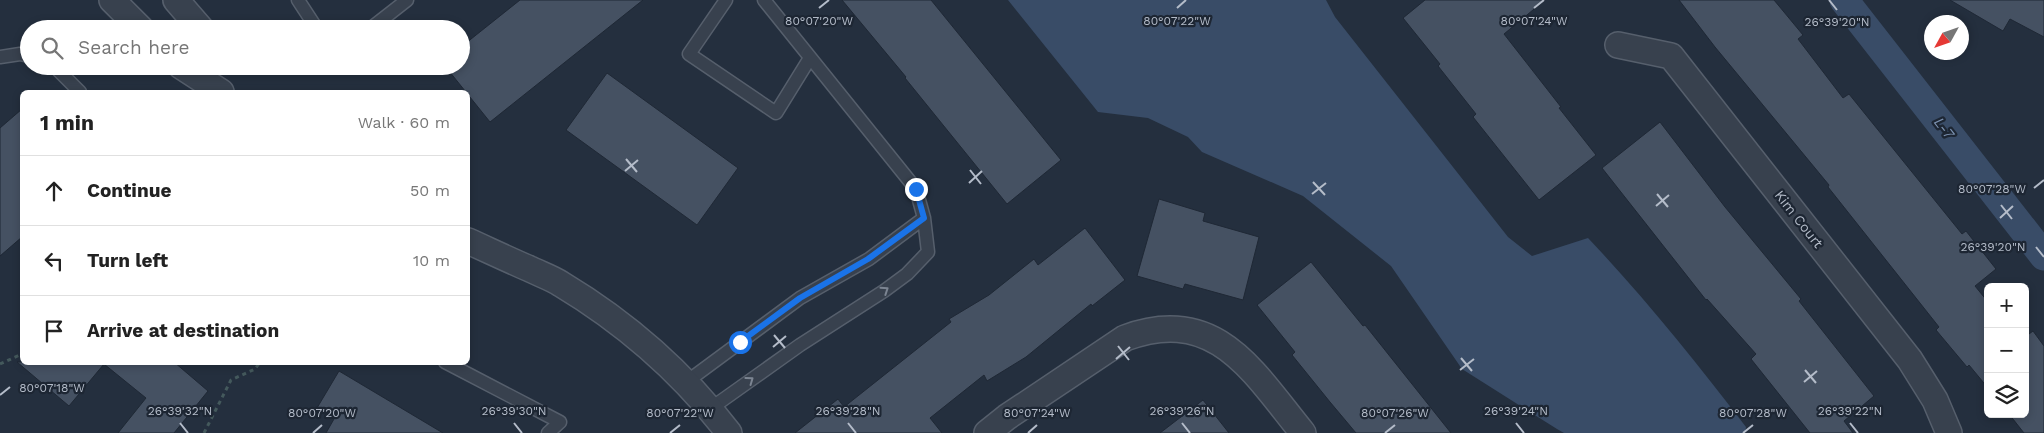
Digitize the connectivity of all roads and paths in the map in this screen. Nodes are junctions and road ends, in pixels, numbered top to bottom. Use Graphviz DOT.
graph roads {
  1 [pos="112,0"];
  2 [pos="176,0"];
  3 [pos="298,0"];
  4 [pos="407,0"];
  5 [pos="726,0"];
  6 [pos="764,0"];
  7 [pos="132,20"];
  8 [pos="193,20"];
  9 [pos="311,20"];
  10 [pos="381,20"];
  11 [pos="1618,45"];
  12 [pos="20,54"];
  13 [pos="0,57"];
  14 [pos="810,58"];
  15 [pos="63,75"];
  16 [pos="201,75"];
  17 [pos="216,82"];
  18 [pos="78,90"];
  19 [pos="924,218"];
  20 [pos="470,242"];
  21 [pos="20,355"];
  22 [pos="0,364"];
  23 [pos="258,365"];
  24 [pos="451,365"];
  25 [pos="685,383"];
  26 [pos="710,409"];
  27 [pos="204,433"];
  28 [pos="548,433"];
  29 [pos="729,433"];
  30 [pos="987,433"];
  31 [pos="1304,433"];
  32 [pos="1949,433"];
  1 -- 7 [label="street"];
  2 -- 8 [label="street"];
  3 -- 9 [label="lane"];
  4 -- 10 [label="lane"];
  5 -- 14 [label="lane"];
  6 -- 14 [label="lane"];
  11 -- 32 [label="street, Kim Court"];
  12 -- 13 [label="lane"];
  14 -- 19 [label="lane"];
  15 -- 18 [label="lane"];
  16 -- 17 [label="street"];
  19 -- 25 [label="lane"];
  26 -- 19 [label="lane, one-way"];
  20 -- 25 [label="street"];
  21 -- 22 [label="path"];
  23 -- 27 [label="path"];
  24 -- 28 [label="lane"];
  25 -- 26 [label="street"];
  26 -- 29 [label="street"];
  30 -- 31 [label="street"];
}
